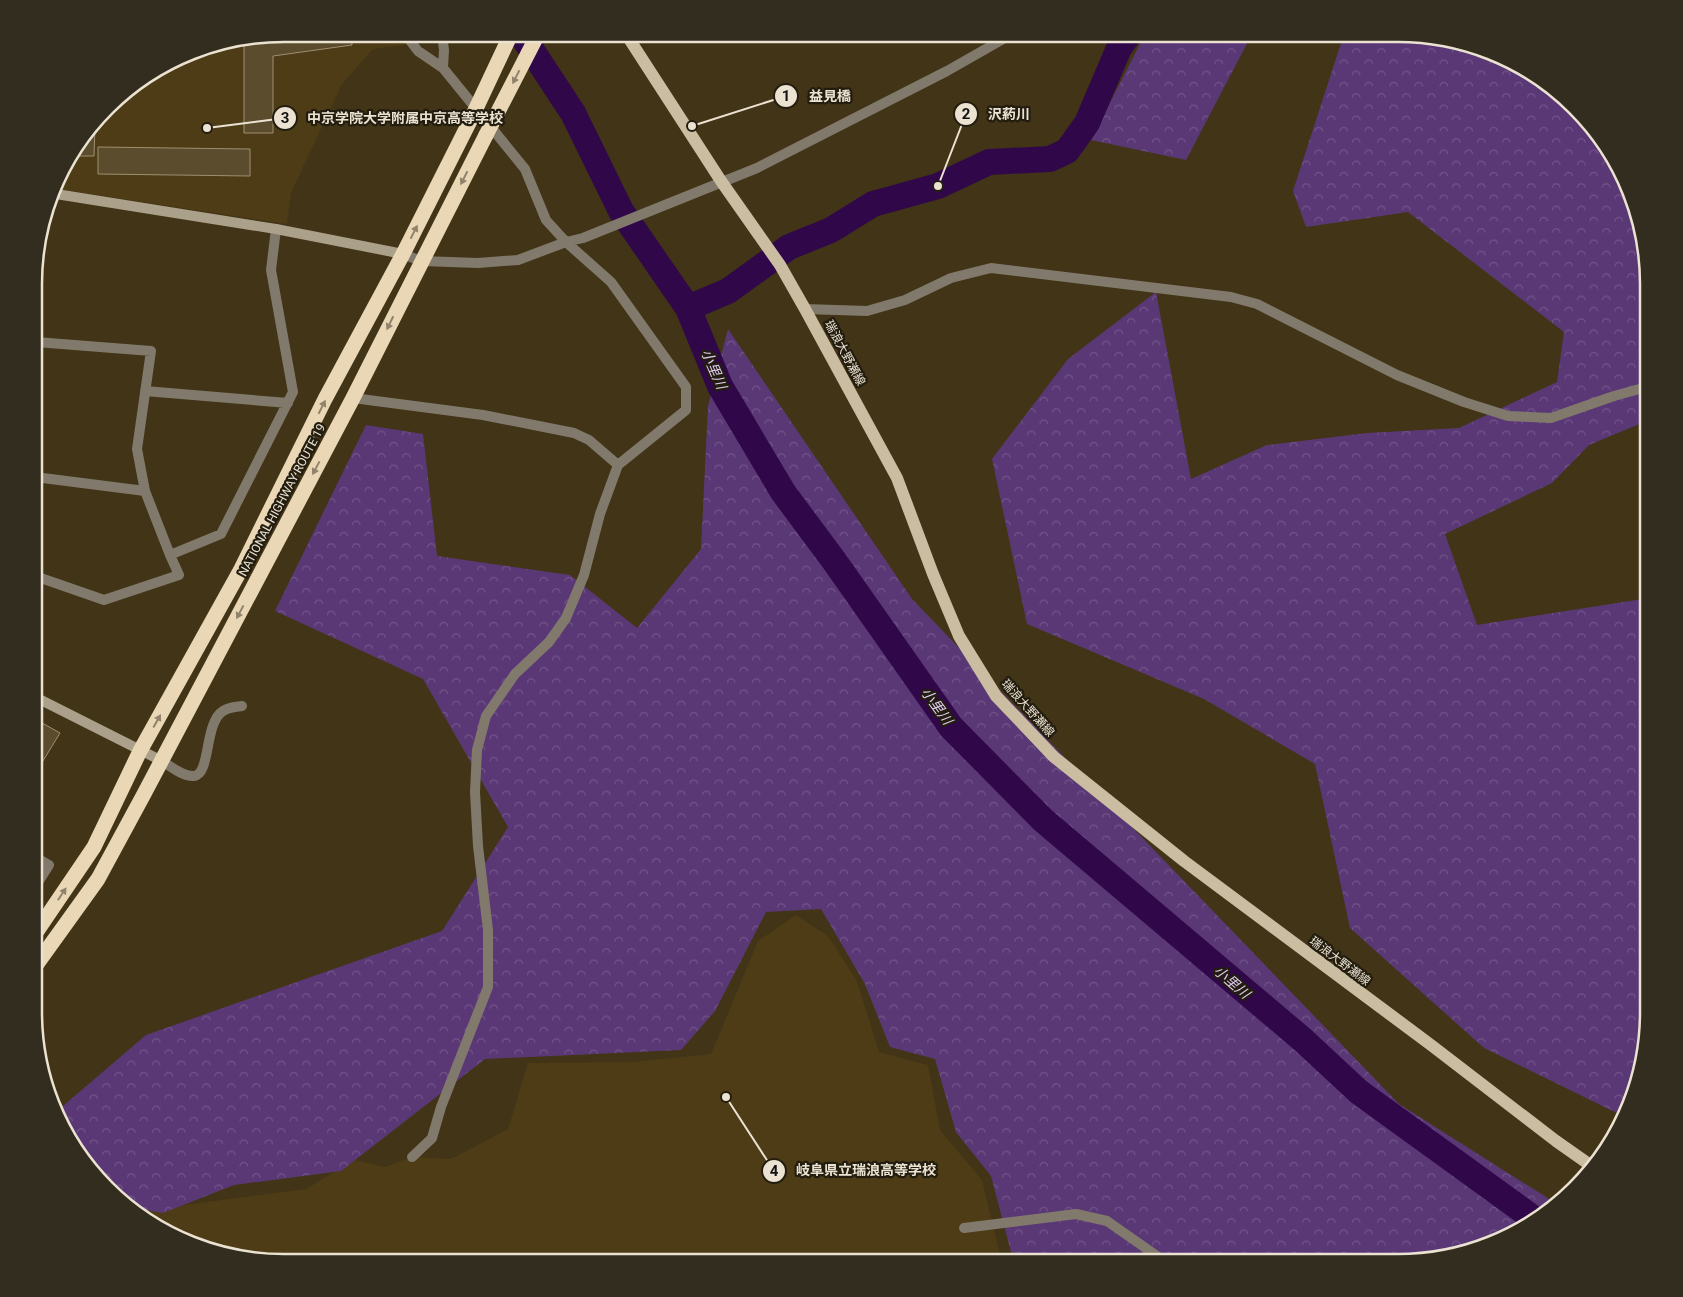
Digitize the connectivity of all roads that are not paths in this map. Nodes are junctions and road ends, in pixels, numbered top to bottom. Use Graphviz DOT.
graph roads {
  1 [pos="411,42"];
  2 [pos="443,42"];
  3 [pos="507,42"];
  4 [pos="534,42"];
  5 [pos="631,42"];
  6 [pos="998,42"];
  7 [pos="443,68"];
  8 [pos="721,181"];
  9 [pos="60,195"];
  10 [pos="276,228"];
  11 [pos="566,242"];
  12 [pos="403,254"];
  13 [pos="421,262"];
  14 [pos="805,309"];
  15 [pos="42,343"];
  16 [pos="1640,389"];
  17 [pos="146,392"];
  18 [pos="353,398"];
  19 [pos="288,403"];
  20 [pos="618,465"];
  21 [pos="42,478"];
  22 [pos="145,491"];
  23 [pos="170,555"];
  24 [pos="42,578"];
  25 [pos="42,701"];
  26 [pos="242,706"];
  27 [pos="140,751"];
  28 [pos="162,761"];
  29 [pos="42,860"];
  30 [pos="42,876"];
  31 [pos="42,922"];
  32 [pos="42,957"];
  33 [pos="412,1158"];
  34 [pos="1588,1163"];
  35 [pos="964,1228"];
  36 [pos="1154,1254"];
  1 -- 7 [label="street"];
  2 -- 7 [label="street"];
  12 -- 3 [label="highway, NATIONAL HIGHWAY ROUTE 19, one-way, bridge"];
  4 -- 13 [label="highway, NATIONAL HIGHWAY ROUTE 19, one-way, bridge"];
  5 -- 8 [label="main road, 瑞浪大野瀬線"];
  6 -- 8 [label="street"];
  7 -- 11 [label="street"];
  8 -- 11 [label="street"];
  8 -- 14 [label="main road, 瑞浪大野瀬線"];
  9 -- 10 [label="street"];
  10 -- 12 [label="street"];
  10 -- 19 [label="street"];
  11 -- 13 [label="street"];
  11 -- 20 [label="street"];
  12 -- 13 [label="street"];
  27 -- 12 [label="highway, NATIONAL HIGHWAY ROUTE 19, one-way"];
  13 -- 18 [label="highway, NATIONAL HIGHWAY ROUTE 19, one-way"];
  14 -- 16 [label="street"];
  14 -- 34 [label="main road, 瑞浪大野瀬線"];
  15 -- 17 [label="street"];
  17 -- 19 [label="street"];
  17 -- 22 [label="street"];
  18 -- 20 [label="street"];
  18 -- 28 [label="highway, NATIONAL HIGHWAY ROUTE 19, one-way"];
  19 -- 23 [label="street"];
  20 -- 33 [label="street"];
  21 -- 22 [label="street"];
  22 -- 23 [label="street"];
  23 -- 24 [label="street"];
  25 -- 27 [label="street"];
  26 -- 28 [label="street"];
  27 -- 28 [label="street"];
  31 -- 27 [label="highway, NATIONAL HIGHWAY ROUTE 19, one-way"];
  28 -- 32 [label="highway, NATIONAL HIGHWAY ROUTE 19"];
  29 -- 30 [label="street"];
  35 -- 36 [label="street"];
}
